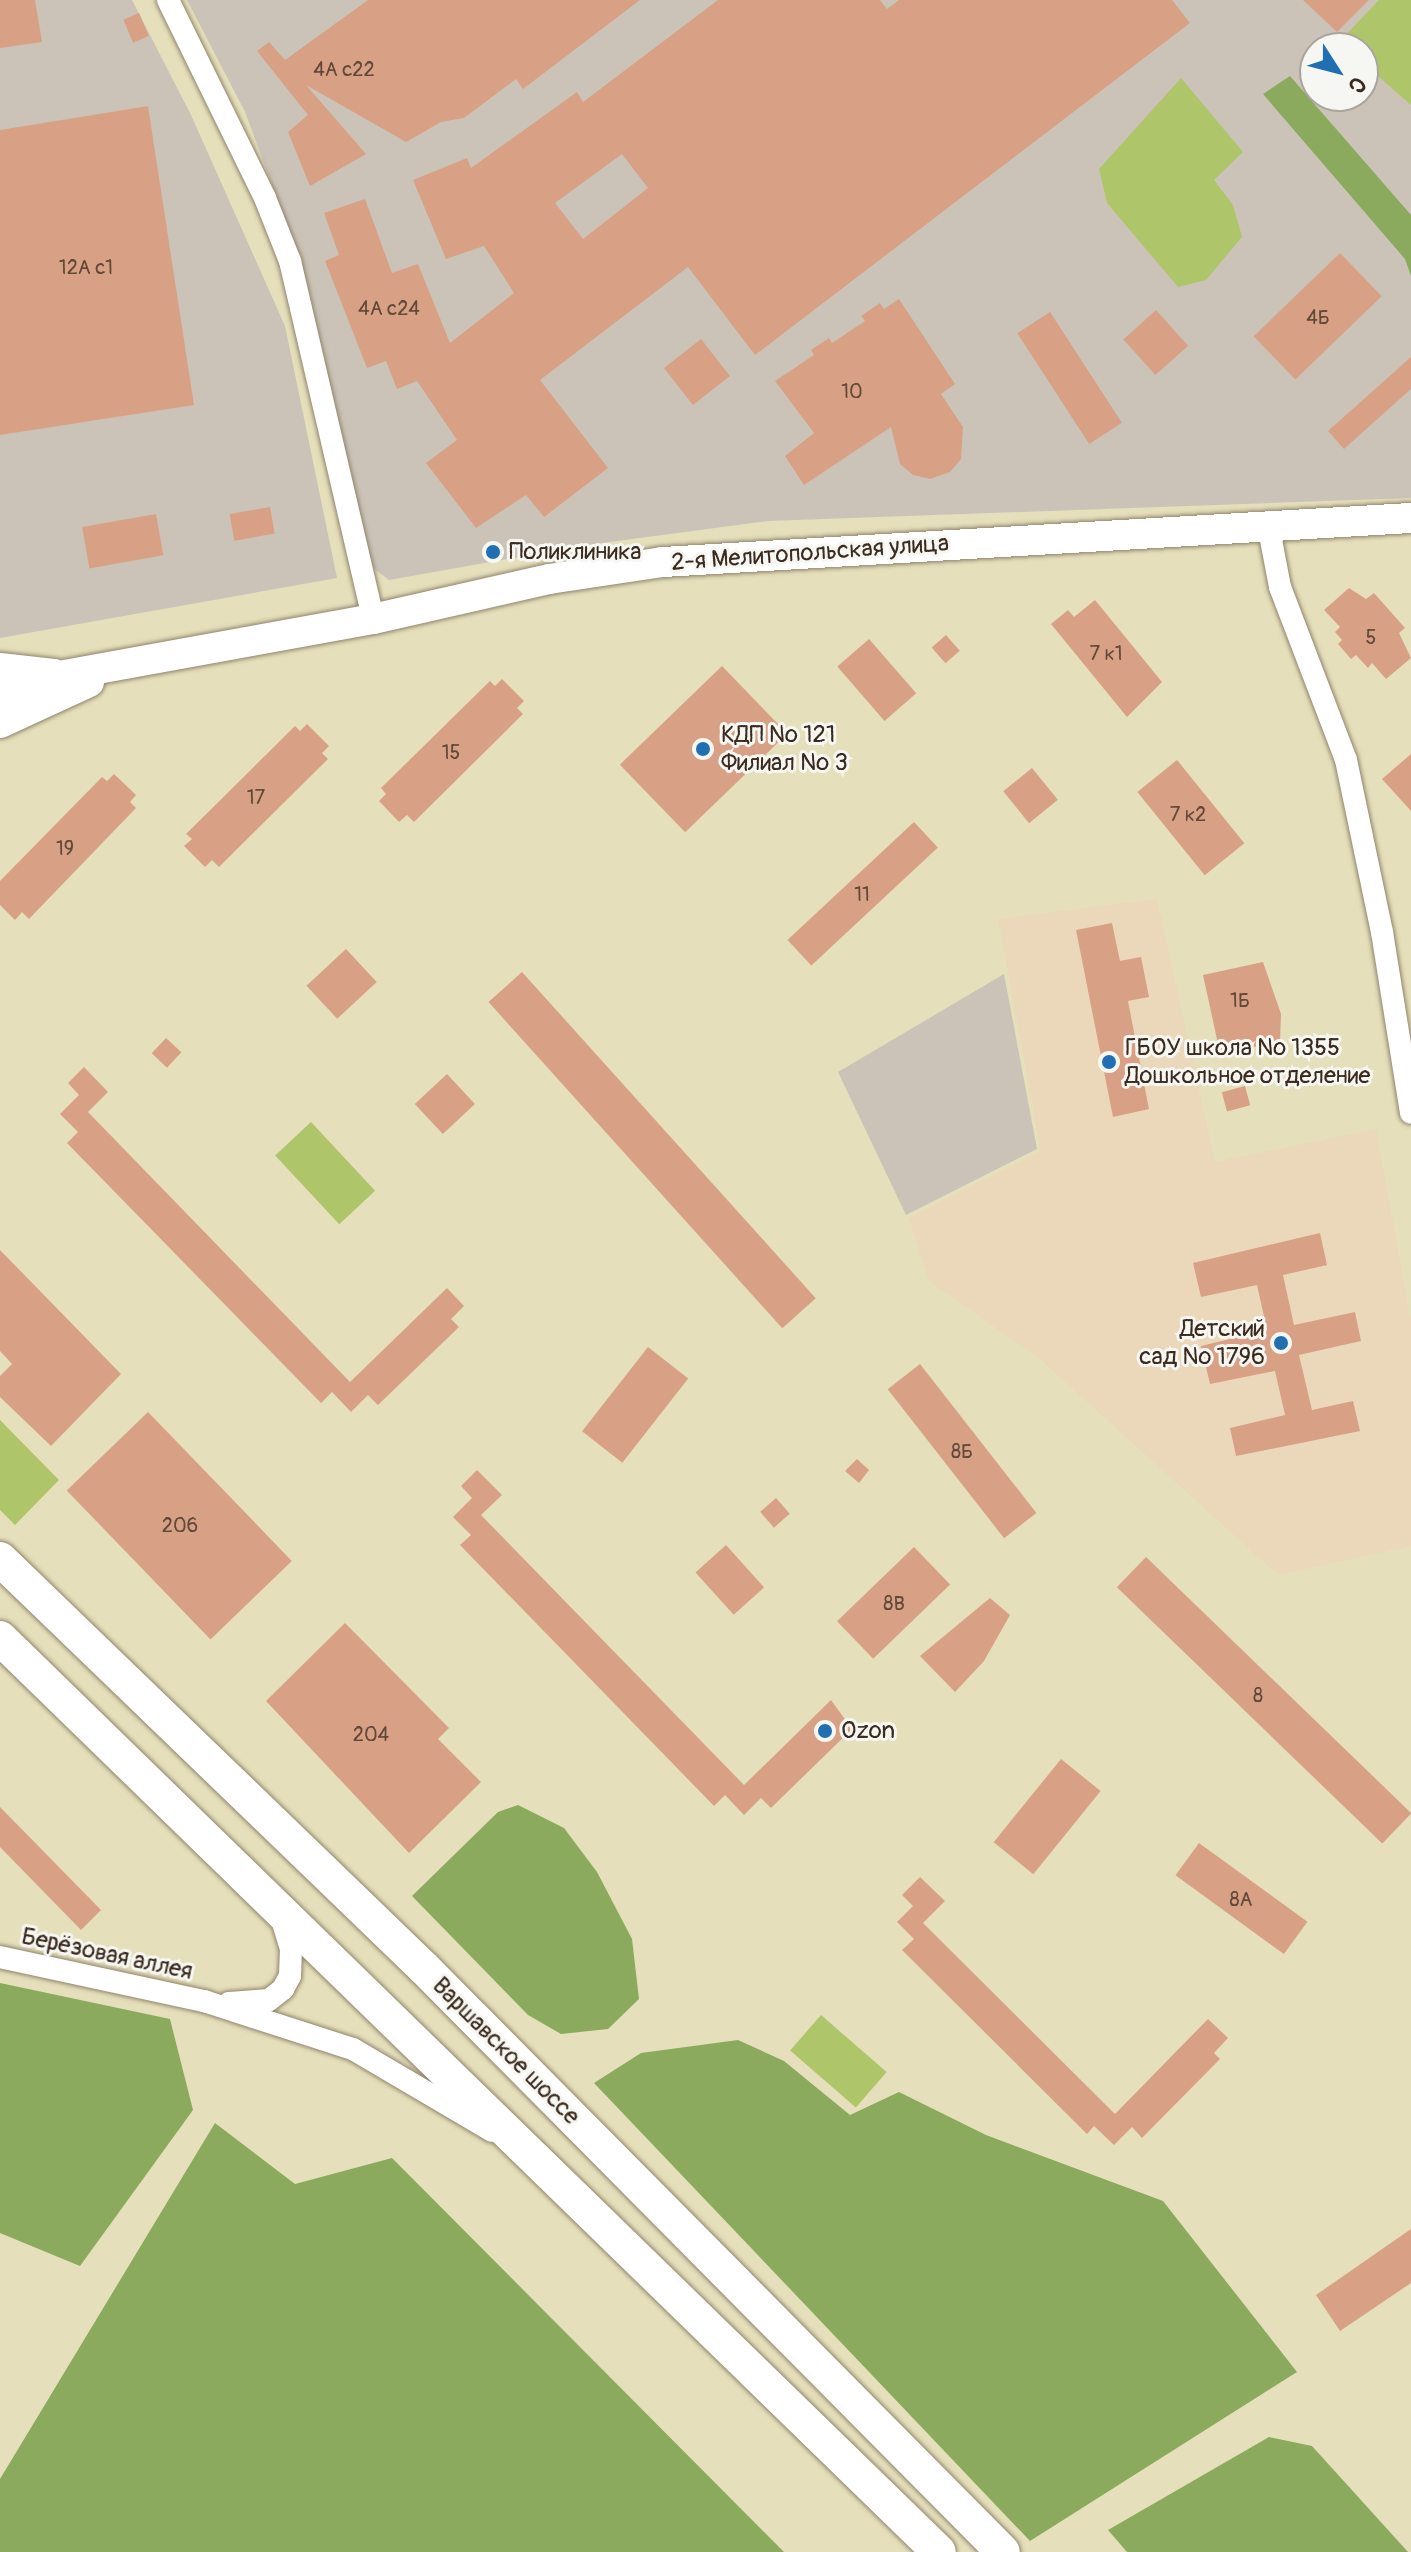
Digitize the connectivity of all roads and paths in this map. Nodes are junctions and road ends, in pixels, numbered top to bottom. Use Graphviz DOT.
graph roads {
  1 [pos="168,0"];
  2 [pos="1411,518"];
  3 [pos="1268,524"];
  4 [pos="373,619"];
  5 [pos="122,664"];
  6 [pos="0,668"];
  7 [pos="46,673"];
  8 [pos="0,675"];
  9 [pos="0,696"];
  10 [pos="0,723"];
  11 [pos="1411,1113"];
  12 [pos="0,1559"];
  13 [pos="0,1638"];
  14 [pos="279,1911"];
  15 [pos="0,1957"];
  16 [pos="204,2001"];
  17 [pos="525,2150"];
  18 [pos="939,2552"];
  19 [pos="1003,2552"];
  1 -- 4 [label="street"];
  2 -- 3 [label="street, 2-я Мелитопольская улица"];
  3 -- 4 [label="street, 2-я Мелитопольская улица"];
  3 -- 11 [label="street"];
  4 -- 5 [label="street, 2-я Мелитопольская улица"];
  5 -- 7 [label="street, 2-я Мелитопольская улица"];
  5 -- 10 [label="street, 2-я Мелитопольская улица"];
  6 -- 7 [label="street"];
  7 -- 8 [label="street"];
  7 -- 9 [label="street, 2-я Мелитопольская улица"];
  12 -- 19 [label="main road, Варшавское шоссе"];
  13 -- 14 [label="main road"];
  14 -- 16 [label="street, Берёзовая аллея"];
  14 -- 17 [label="main road"];
  15 -- 16 [label="street, Берёзовая аллея"];
  16 -- 17 [label="street, Берёзовая аллея"];
  17 -- 18 [label="main road"];
}
